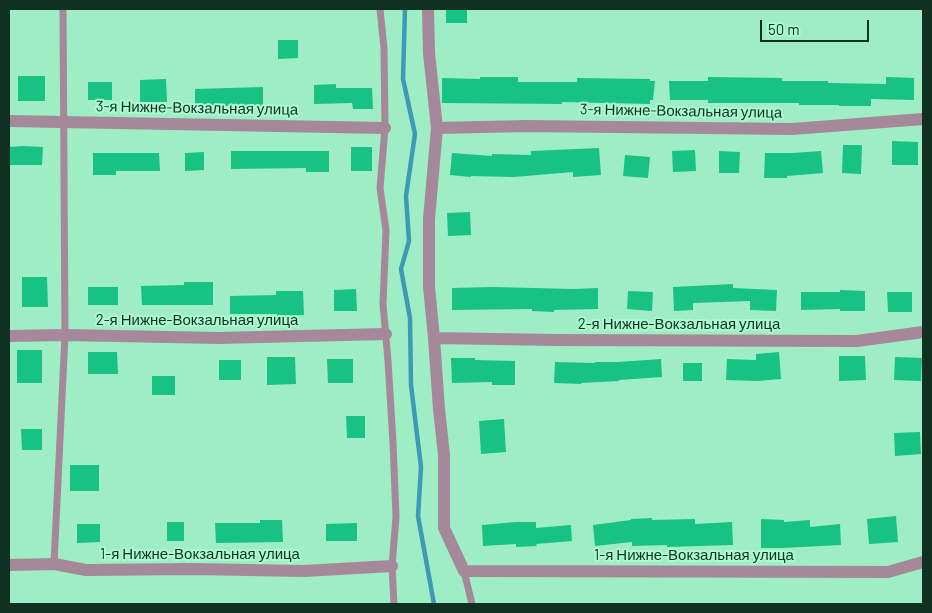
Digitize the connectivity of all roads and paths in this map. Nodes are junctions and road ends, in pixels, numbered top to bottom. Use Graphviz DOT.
graph roads {
  1 [pos="63,9"];
  2 [pos="380,9"];
  3 [pos="428,9"];
  4 [pos="923,119"];
  5 [pos="9,121"];
  6 [pos="63,122"];
  7 [pos="385,128"];
  8 [pos="437,128"];
  9 [pos="923,332"];
  10 [pos="386,334"];
  11 [pos="65,335"];
  12 [pos="9,336"];
  13 [pos="434,338"];
  14 [pos="923,562"];
  15 [pos="54,564"];
  16 [pos="9,565"];
  17 [pos="392,566"];
  18 [pos="464,571"];
  19 [pos="394,604"];
  20 [pos="472,604"];
  1 -- 6 [label="lane"];
  2 -- 7 [label="lane"];
  3 -- 8 [label="street"];
  4 -- 8 [label="street, 3-я Нижне-Вокзальная улица"];
  5 -- 6 [label="street, 3-я Нижне-Вокзальная улица"];
  6 -- 7 [label="street, 3-я Нижне-Вокзальная улица"];
  6 -- 11 [label="lane"];
  7 -- 10 [label="lane"];
  8 -- 13 [label="street"];
  9 -- 13 [label="street, 2-я Нижне-Вокзальная улица"];
  10 -- 11 [label="street, 2-я Нижне-Вокзальная улица"];
  10 -- 17 [label="lane"];
  11 -- 12 [label="street, 2-я Нижне-Вокзальная улица"];
  11 -- 15 [label="lane"];
  13 -- 18 [label="street"];
  14 -- 18 [label="street, 1-я Нижне-Вокзальная улица"];
  15 -- 16 [label="street, 1-я Нижне-Вокзальная улица"];
  15 -- 17 [label="street, 1-я Нижне-Вокзальная улица"];
  17 -- 19 [label="lane"];
  18 -- 20 [label="lane"];
}
